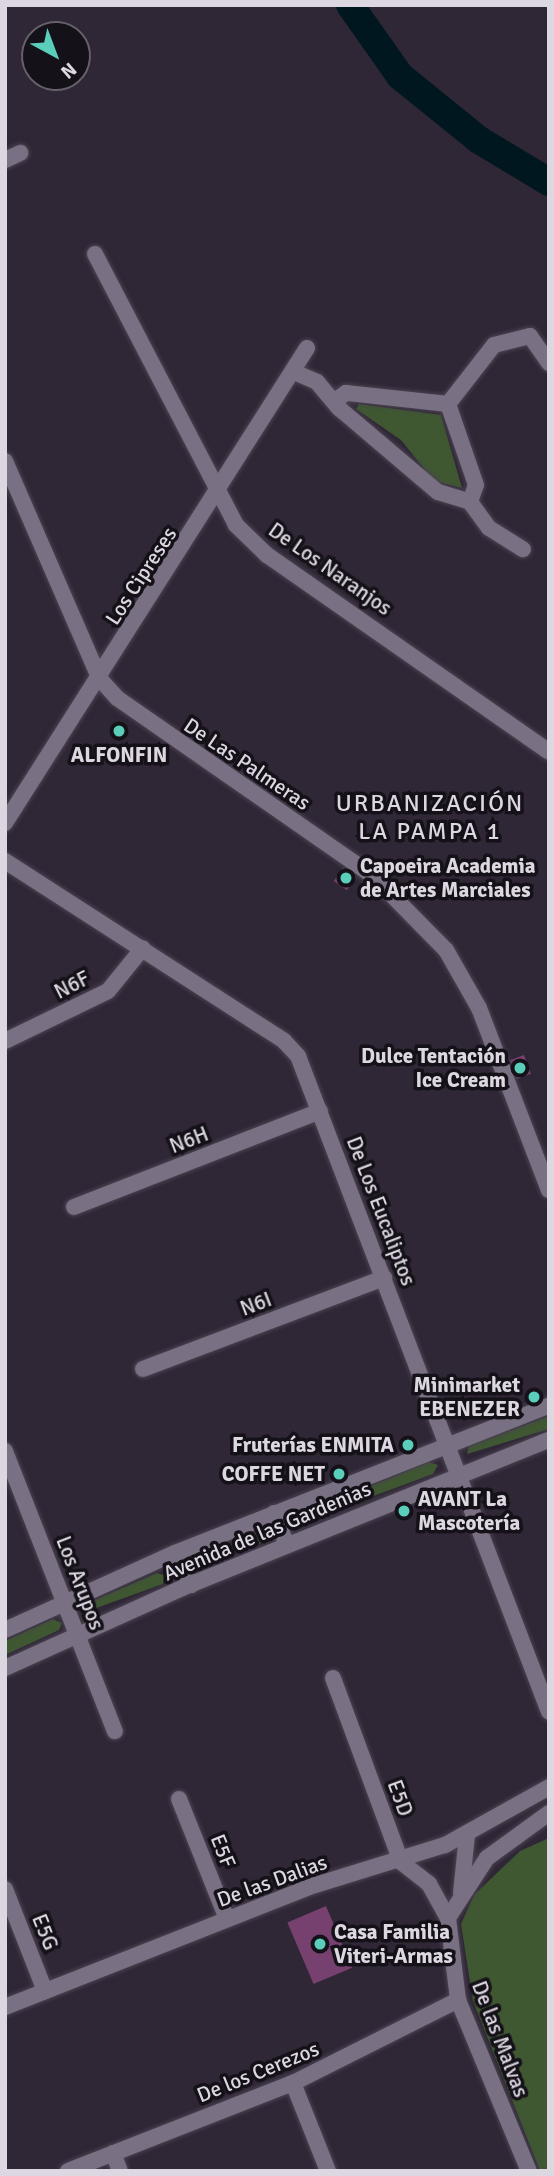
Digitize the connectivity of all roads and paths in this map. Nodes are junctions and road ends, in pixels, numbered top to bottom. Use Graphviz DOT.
graph roads {
  1 [pos="95,254"];
  2 [pos="307,348"];
  3 [pos="549,363"];
  4 [pos="294,372"];
  5 [pos="336,400"];
  6 [pos="448,404"];
  7 [pos="5,461"];
  8 [pos="217,496"];
  9 [pos="470,502"];
  10 [pos="523,549"];
  11 [pos="100,678"];
  12 [pos="548,751"];
  13 [pos="5,823"];
  14 [pos="5,860"];
  15 [pos="143,948"];
  16 [pos="5,1041"];
  17 [pos="320,1111"];
  18 [pos="549,1191"];
  19 [pos="74,1208"];
  20 [pos="384,1278"];
  21 [pos="143,1370"];
  22 [pos="549,1406"];
  23 [pos="549,1440"];
  24 [pos="446,1443"];
  25 [pos="5,1451"];
  26 [pos="457,1474"];
  27 [pos="274,1513"];
  28 [pos="287,1545"];
  29 [pos="176,1553"];
  30 [pos="191,1585"];
  31 [pos="67,1603"];
  32 [pos="5,1630"];
  33 [pos="78,1635"];
  34 [pos="5,1668"];
  35 [pos="333,1678"];
  36 [pos="549,1712"];
  37 [pos="114,1731"];
  38 [pos="549,1787"];
  39 [pos="179,1799"];
  40 [pos="549,1813"];
  41 [pos="467,1835"];
  42 [pos="401,1862"];
  43 [pos="5,1889"];
  44 [pos="461,1892"];
  45 [pos="448,1918"];
  46 [pos="227,1919"];
  47 [pos="45,1991"];
  48 [pos="458,2000"];
  49 [pos="5,2007"];
  50 [pos="293,2083"];
  51 [pos="113,2153"];
  52 [pos="68,2171"];
  53 [pos="120,2171"];
  54 [pos="328,2171"];
  55 [pos="529,2171"];
  1 -- 8 [label="street, De Los Naranjos"];
  2 -- 4 [label="street, Los Cipreses"];
  3 -- 6 [label="street"];
  4 -- 5 [label="street"];
  4 -- 8 [label="street, Los Cipreses"];
  5 -- 6 [label="street"];
  5 -- 9 [label="street"];
  6 -- 9 [label="street"];
  7 -- 11 [label="street, De Las Palmeras"];
  8 -- 11 [label="street, Los Cipreses"];
  8 -- 12 [label="street, De Los Naranjos"];
  9 -- 10 [label="street"];
  11 -- 13 [label="street, Los Cipreses"];
  11 -- 18 [label="street, De Las Palmeras"];
  14 -- 15 [label="street, De Los Eucaliptos"];
  15 -- 16 [label="street, N6F"];
  15 -- 17 [label="street, De Los Eucaliptos"];
  17 -- 19 [label="street, N6H"];
  17 -- 20 [label="street, De Los Eucaliptos"];
  20 -- 21 [label="street, N6I"];
  20 -- 24 [label="street, De Los Eucaliptos"];
  22 -- 24 [label="street, Avenida de las Gardenias"];
  23 -- 26 [label="street, Avenida de las Gardenias"];
  24 -- 26 [label="street, De Los Eucaliptos"];
  24 -- 27 [label="street, Avenida de las Gardenias"];
  25 -- 31 [label="street, Los Arupos"];
  26 -- 28 [label="street, Avenida de las Gardenias"];
  26 -- 36 [label="street, De Los Eucaliptos"];
  27 -- 28 [label="street"];
  27 -- 29 [label="street, Avenida de las Gardenias"];
  28 -- 30 [label="street, Avenida de las Gardenias"];
  29 -- 30 [label="street"];
  29 -- 31 [label="street, Avenida de las Gardenias"];
  30 -- 33 [label="street, Avenida de las Gardenias"];
  31 -- 32 [label="street, Avenida de las Gardenias"];
  31 -- 33 [label="street, Los Arupos"];
  33 -- 34 [label="street, Avenida de las Gardenias"];
  33 -- 37 [label="street, Los Arupos"];
  35 -- 42 [label="street, E5D"];
  38 -- 41 [label="street, De las Dalias"];
  39 -- 46 [label="street, E5F"];
  40 -- 44 [label="street"];
  41 -- 42 [label="street, De las Dalias"];
  41 -- 44 [label="street"];
  42 -- 45 [label="street"];
  42 -- 46 [label="street, De las Dalias"];
  43 -- 47 [label="street, E5G"];
  44 -- 45 [label="street"];
  45 -- 48 [label="street, De las Malvas"];
  46 -- 47 [label="street, De las Dalias"];
  47 -- 49 [label="street, De las Dalias"];
  48 -- 50 [label="street, De los Cerezos"];
  48 -- 55 [label="street, De las Malvas"];
  50 -- 51 [label="street, De los Cerezos"];
  50 -- 54 [label="street"];
  51 -- 52 [label="street, De los Cerezos"];
  51 -- 53 [label="street"];
}
